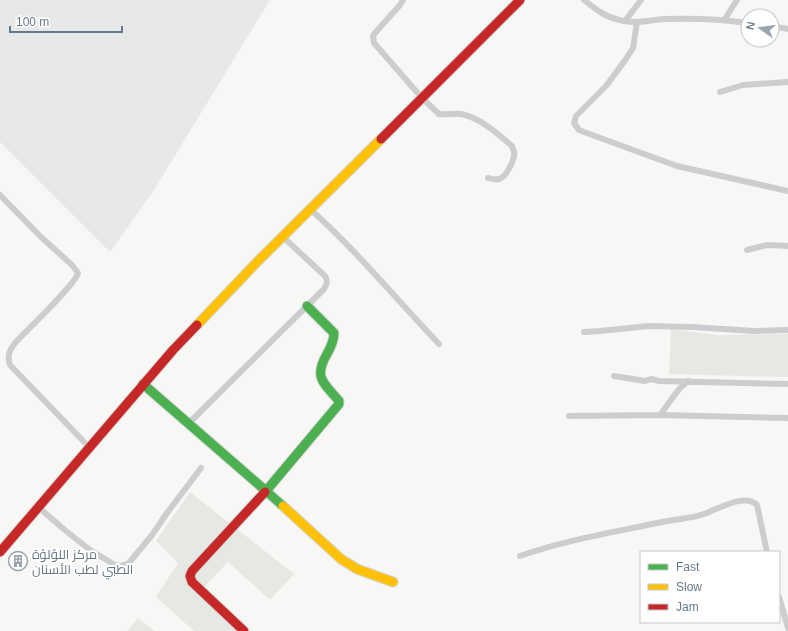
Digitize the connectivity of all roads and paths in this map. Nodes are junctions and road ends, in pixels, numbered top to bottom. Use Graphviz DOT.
graph roads {
  1 [pos="403,0"];
  2 [pos="520,0"];
  3 [pos="584,0"];
  4 [pos="641,0"];
  5 [pos="737,0"];
  6 [pos="725,19"];
  7 [pos="625,21"];
  8 [pos="637,22"];
  9 [pos="740,22"];
  10 [pos="788,82"];
  11 [pos="720,92"];
  12 [pos="422,98"];
  13 [pos="488,178"];
  14 [pos="788,191"];
  15 [pos="0,195"];
  16 [pos="310,209"];
  17 [pos="283,236"];
  18 [pos="788,246"];
  19 [pos="747,250"];
  20 [pos="307,306"];
  21 [pos="788,330"];
  22 [pos="584,332"];
  23 [pos="439,344"];
  24 [pos="614,376"];
  25 [pos="688,381"];
  26 [pos="143,384"];
  27 [pos="788,384"];
  28 [pos="660,415"];
  29 [pos="569,416"];
  30 [pos="788,418"];
  31 [pos="188,424"];
  32 [pos="89,447"];
  33 [pos="201,468"];
  34 [pos="266,491"];
  35 [pos="38,507"];
  36 [pos="767,551"];
  37 [pos="0,552"];
  38 [pos="520,556"];
  39 [pos="393,582"];
  40 [pos="780,600"];
  41 [pos="788,628"];
  42 [pos="244,631"];
  1 -- 12 [label="street"];
  2 -- 12 [label="street"];
  3 -- 7 [label="street"];
  4 -- 7 [label="street"];
  5 -- 6 [label="street"];
  6 -- 8 [label="street"];
  6 -- 9 [label="street"];
  7 -- 8 [label="street"];
  8 -- 14 [label="street"];
  10 -- 11 [label="street"];
  12 -- 13 [label="street"];
  12 -- 16 [label="street"];
  15 -- 32 [label="street"];
  16 -- 17 [label="street"];
  16 -- 23 [label="street"];
  17 -- 20 [label="street"];
  17 -- 26 [label="street"];
  18 -- 19 [label="street"];
  20 -- 31 [label="street"];
  20 -- 34 [label="street"];
  21 -- 22 [label="street"];
  24 -- 25 [label="street"];
  25 -- 27 [label="street"];
  25 -- 28 [label="street"];
  26 -- 31 [label="street"];
  26 -- 32 [label="street"];
  28 -- 29 [label="street"];
  28 -- 30 [label="street"];
  31 -- 34 [label="street"];
  32 -- 35 [label="street"];
  33 -- 35 [label="street"];
  34 -- 39 [label="street"];
  34 -- 42 [label="street"];
  35 -- 37 [label="street"];
  36 -- 38 [label="street"];
  40 -- 41 [label="street"];
}
